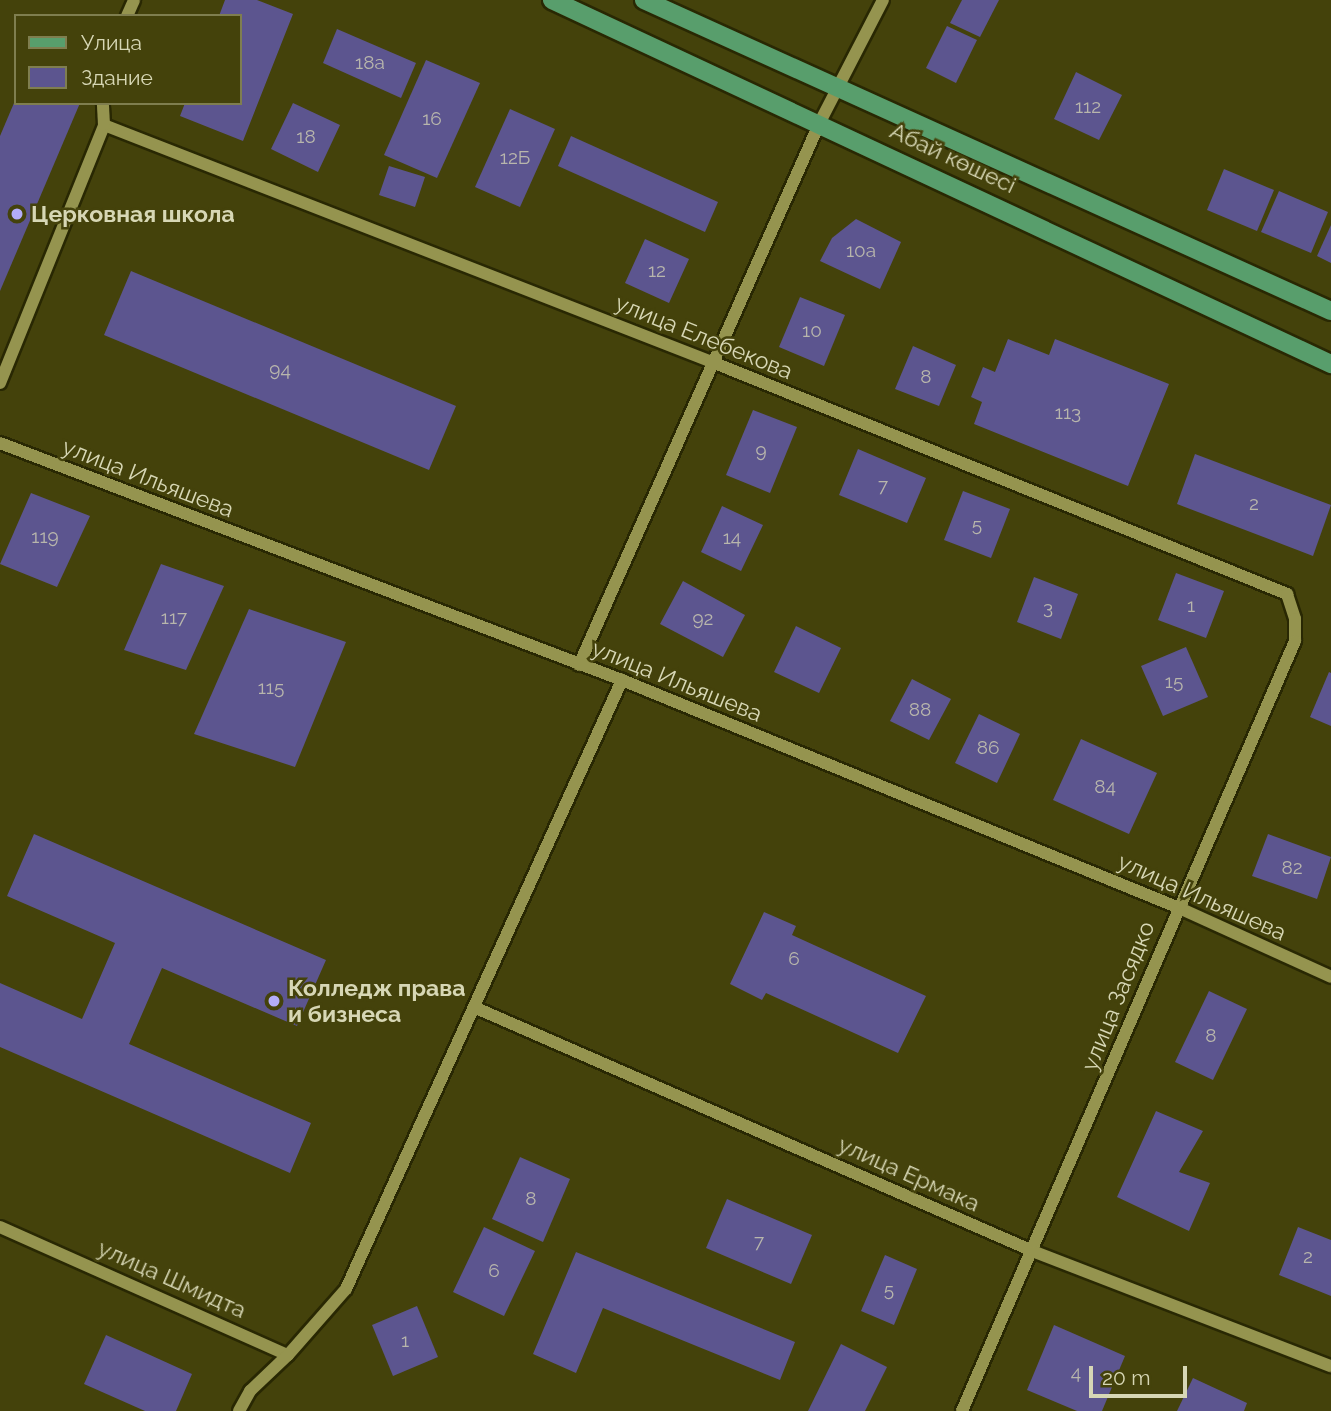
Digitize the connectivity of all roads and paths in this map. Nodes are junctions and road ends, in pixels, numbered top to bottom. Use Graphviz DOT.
graph roads {
  1 [pos="552,0"];
  2 [pos="644,0"];
  3 [pos="883,0"];
  4 [pos="838,89"];
  5 [pos="103,105"];
  6 [pos="820,122"];
  7 [pos="104,125"];
  8 [pos="1331,311"];
  9 [pos="717,364"];
  10 [pos="1331,364"];
  11 [pos="0,383"];
  12 [pos="0,443"];
  13 [pos="1287,594"];
  14 [pos="579,664"];
  15 [pos="622,680"];
  16 [pos="1177,907"];
  17 [pos="1331,977"];
  18 [pos="476,1008"];
  19 [pos="0,1227"];
  20 [pos="1035,1252"];
  21 [pos="288,1355"];
  22 [pos="1331,1366"];
  23 [pos="239,1411"];
  24 [pos="962,1411"];
  1 -- 6 [label="main road, Абай көшесі"];
  2 -- 4 [label="main road, Абай көшесі"];
  3 -- 4 [label="street"];
  4 -- 6 [label="street"];
  4 -- 8 [label="main road, Абай көшесі"];
  5 -- 7 [label="street"];
  6 -- 9 [label="street"];
  6 -- 10 [label="main road, Абай көшесі"];
  7 -- 9 [label="street, улица Елебекова"];
  7 -- 11 [label="street"];
  9 -- 13 [label="street, улица Елебекова"];
  9 -- 14 [label="street"];
  12 -- 14 [label="street, улица Ильяшева"];
  13 -- 16 [label="street, улица Засядко"];
  14 -- 15 [label="street, улица Ильяшева"];
  15 -- 16 [label="street, улица Ильяшева"];
  15 -- 18 [label="street"];
  16 -- 17 [label="street, улица Ильяшева"];
  16 -- 20 [label="street, улица Засядко"];
  18 -- 20 [label="street, улица Ермака"];
  18 -- 21 [label="street"];
  19 -- 21 [label="street, улица Шмидта"];
  20 -- 22 [label="street, улица Ермака"];
  20 -- 24 [label="street, улица Засядко"];
  21 -- 23 [label="street"];
}
